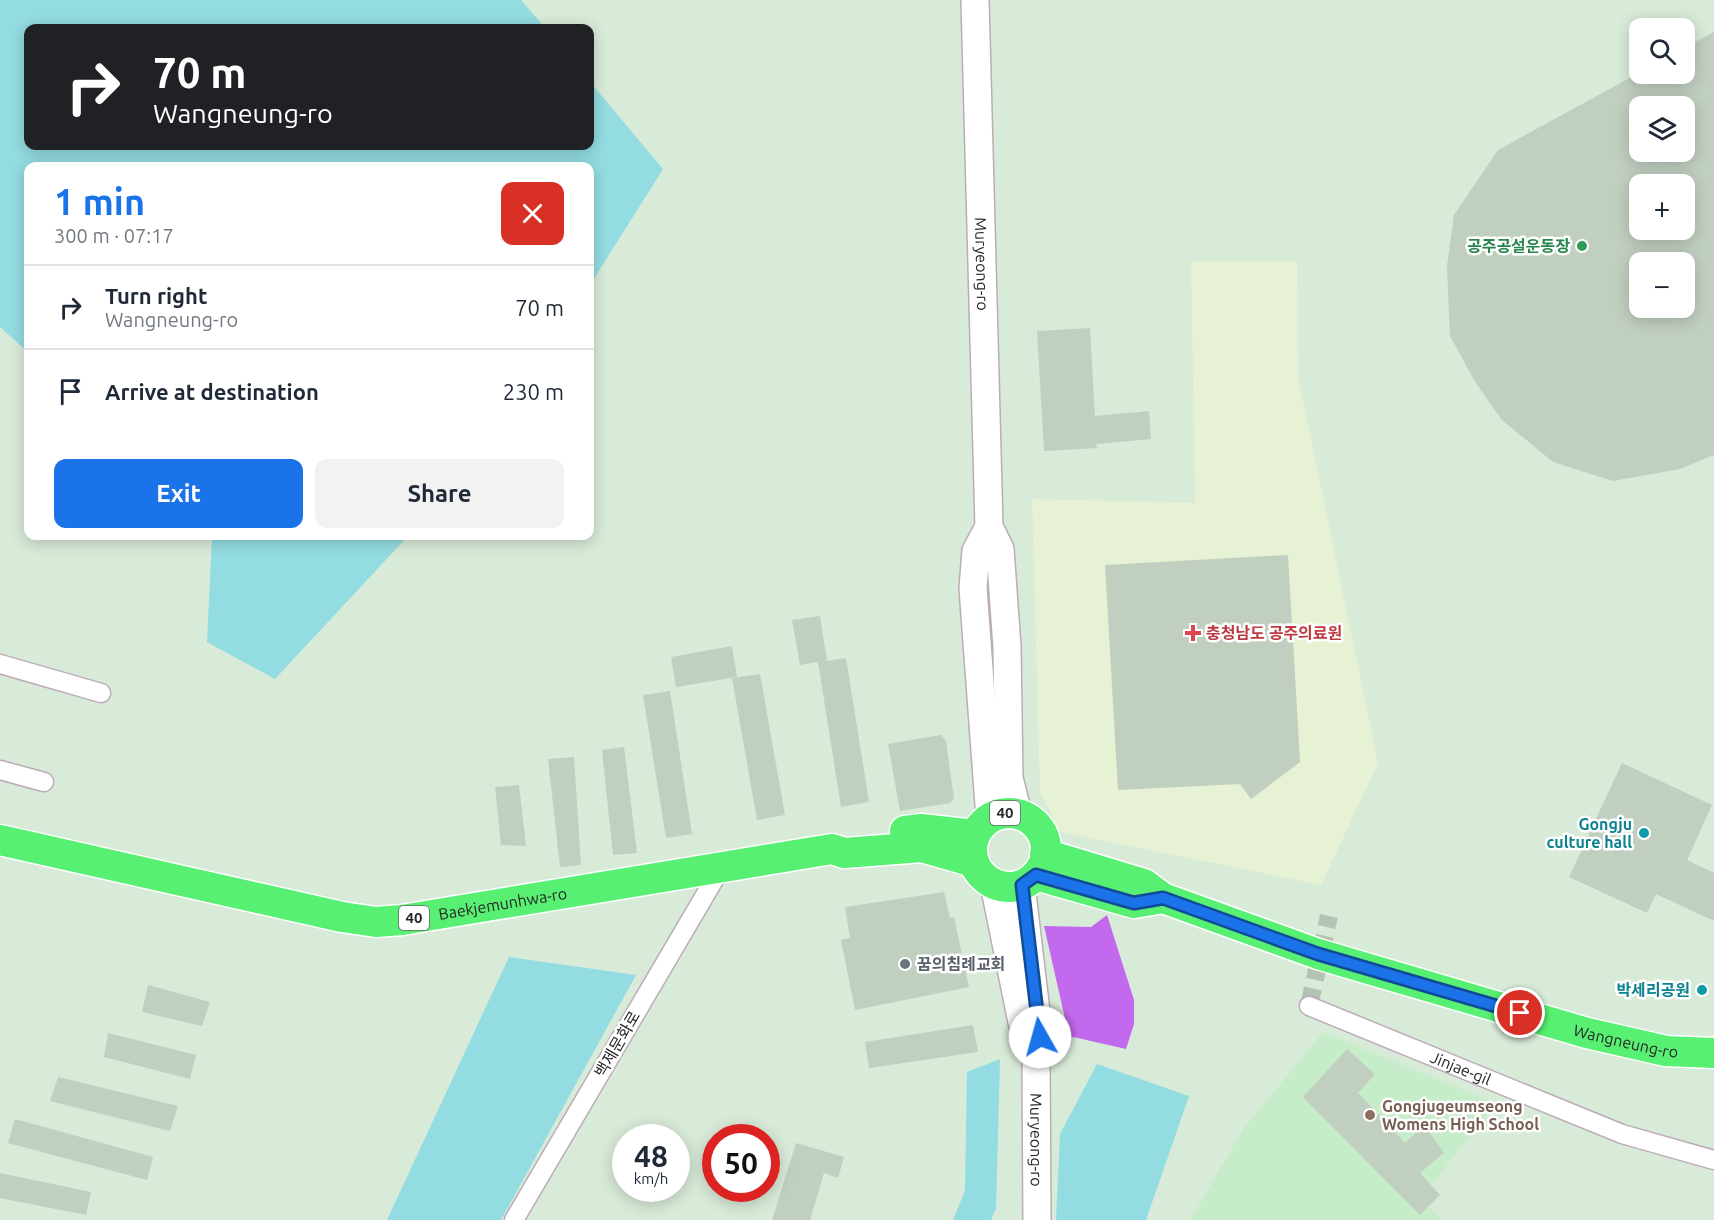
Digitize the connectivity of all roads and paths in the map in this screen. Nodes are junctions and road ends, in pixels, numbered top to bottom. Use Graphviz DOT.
graph roads {
  1 [pos="975,0"];
  2 [pos="0,664"];
  3 [pos="101,693"];
  4 [pos="0,770"];
  5 [pos="44,782"];
  6 [pos="989,832"];
  7 [pos="0,840"];
  8 [pos="721,868"];
  9 [pos="1024,874"];
  10 [pos="1309,1006"];
  11 [pos="1714,1042"];
  12 [pos="1714,1051"];
  13 [pos="1714,1160"];
  14 [pos="514,1220"];
  15 [pos="1037,1220"];
  1 -- 6 [label="main road, Muryeong-ro"];
  2 -- 3 [label="street"];
  4 -- 5 [label="street"];
  6 -- 8 [label="main road, Baekjemunhwa-ro / 40"];
  6 -- 9 [label="main road"];
  6 -- 9 [label="main road, 40"];
  7 -- 8 [label="main road, Baekjemunhwa-ro / 40"];
  8 -- 14 [label="street, 백제문화로"];
  9 -- 12 [label="main road, Wangneung-ro"];
  9 -- 15 [label="main road, Muryeong-ro"];
  10 -- 13 [label="street, Jinjae-gil"];
  11 -- 12 [label="main road, Wangneung-ro"];
}
